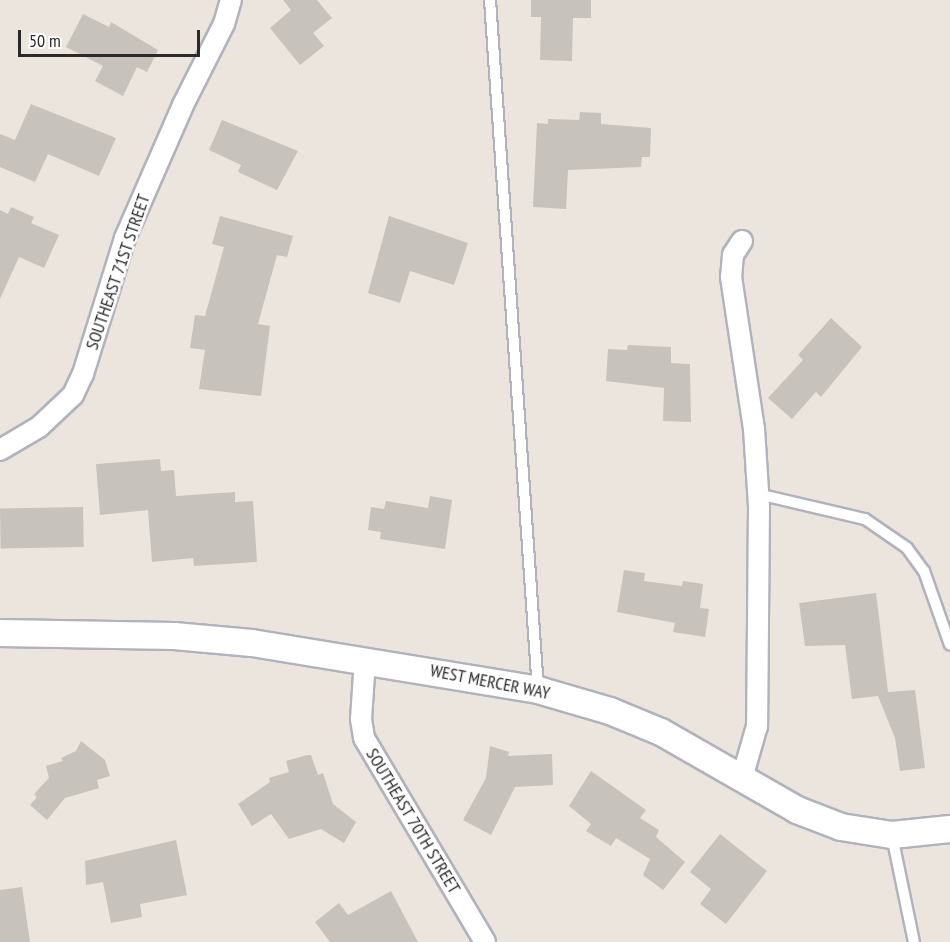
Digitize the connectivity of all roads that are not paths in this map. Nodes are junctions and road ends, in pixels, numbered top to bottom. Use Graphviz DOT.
graph roads {
  1 [pos="231,0"];
  2 [pos="490,0"];
  3 [pos="742,241"];
  4 [pos="0,450"];
  5 [pos="758,494"];
  6 [pos="0,633"];
  7 [pos="950,645"];
  8 [pos="365,659"];
  9 [pos="538,690"];
  10 [pos="742,778"];
  11 [pos="950,829"];
  12 [pos="892,835"];
  13 [pos="484,942"];
  14 [pos="914,942"];
  1 -- 4 [label="street, SOUTHEAST 71ST STREET"];
  2 -- 9 [label="lane"];
  3 -- 5 [label="street"];
  5 -- 7 [label="lane"];
  5 -- 10 [label="street"];
  6 -- 8 [label="street, WEST MERCER WAY"];
  8 -- 9 [label="street, WEST MERCER WAY"];
  8 -- 13 [label="street, SOUTHEAST 70TH STREET"];
  9 -- 10 [label="street, WEST MERCER WAY"];
  10 -- 12 [label="street, WEST MERCER WAY"];
  11 -- 12 [label="street, WEST MERCER WAY"];
  12 -- 14 [label="lane"];
}
